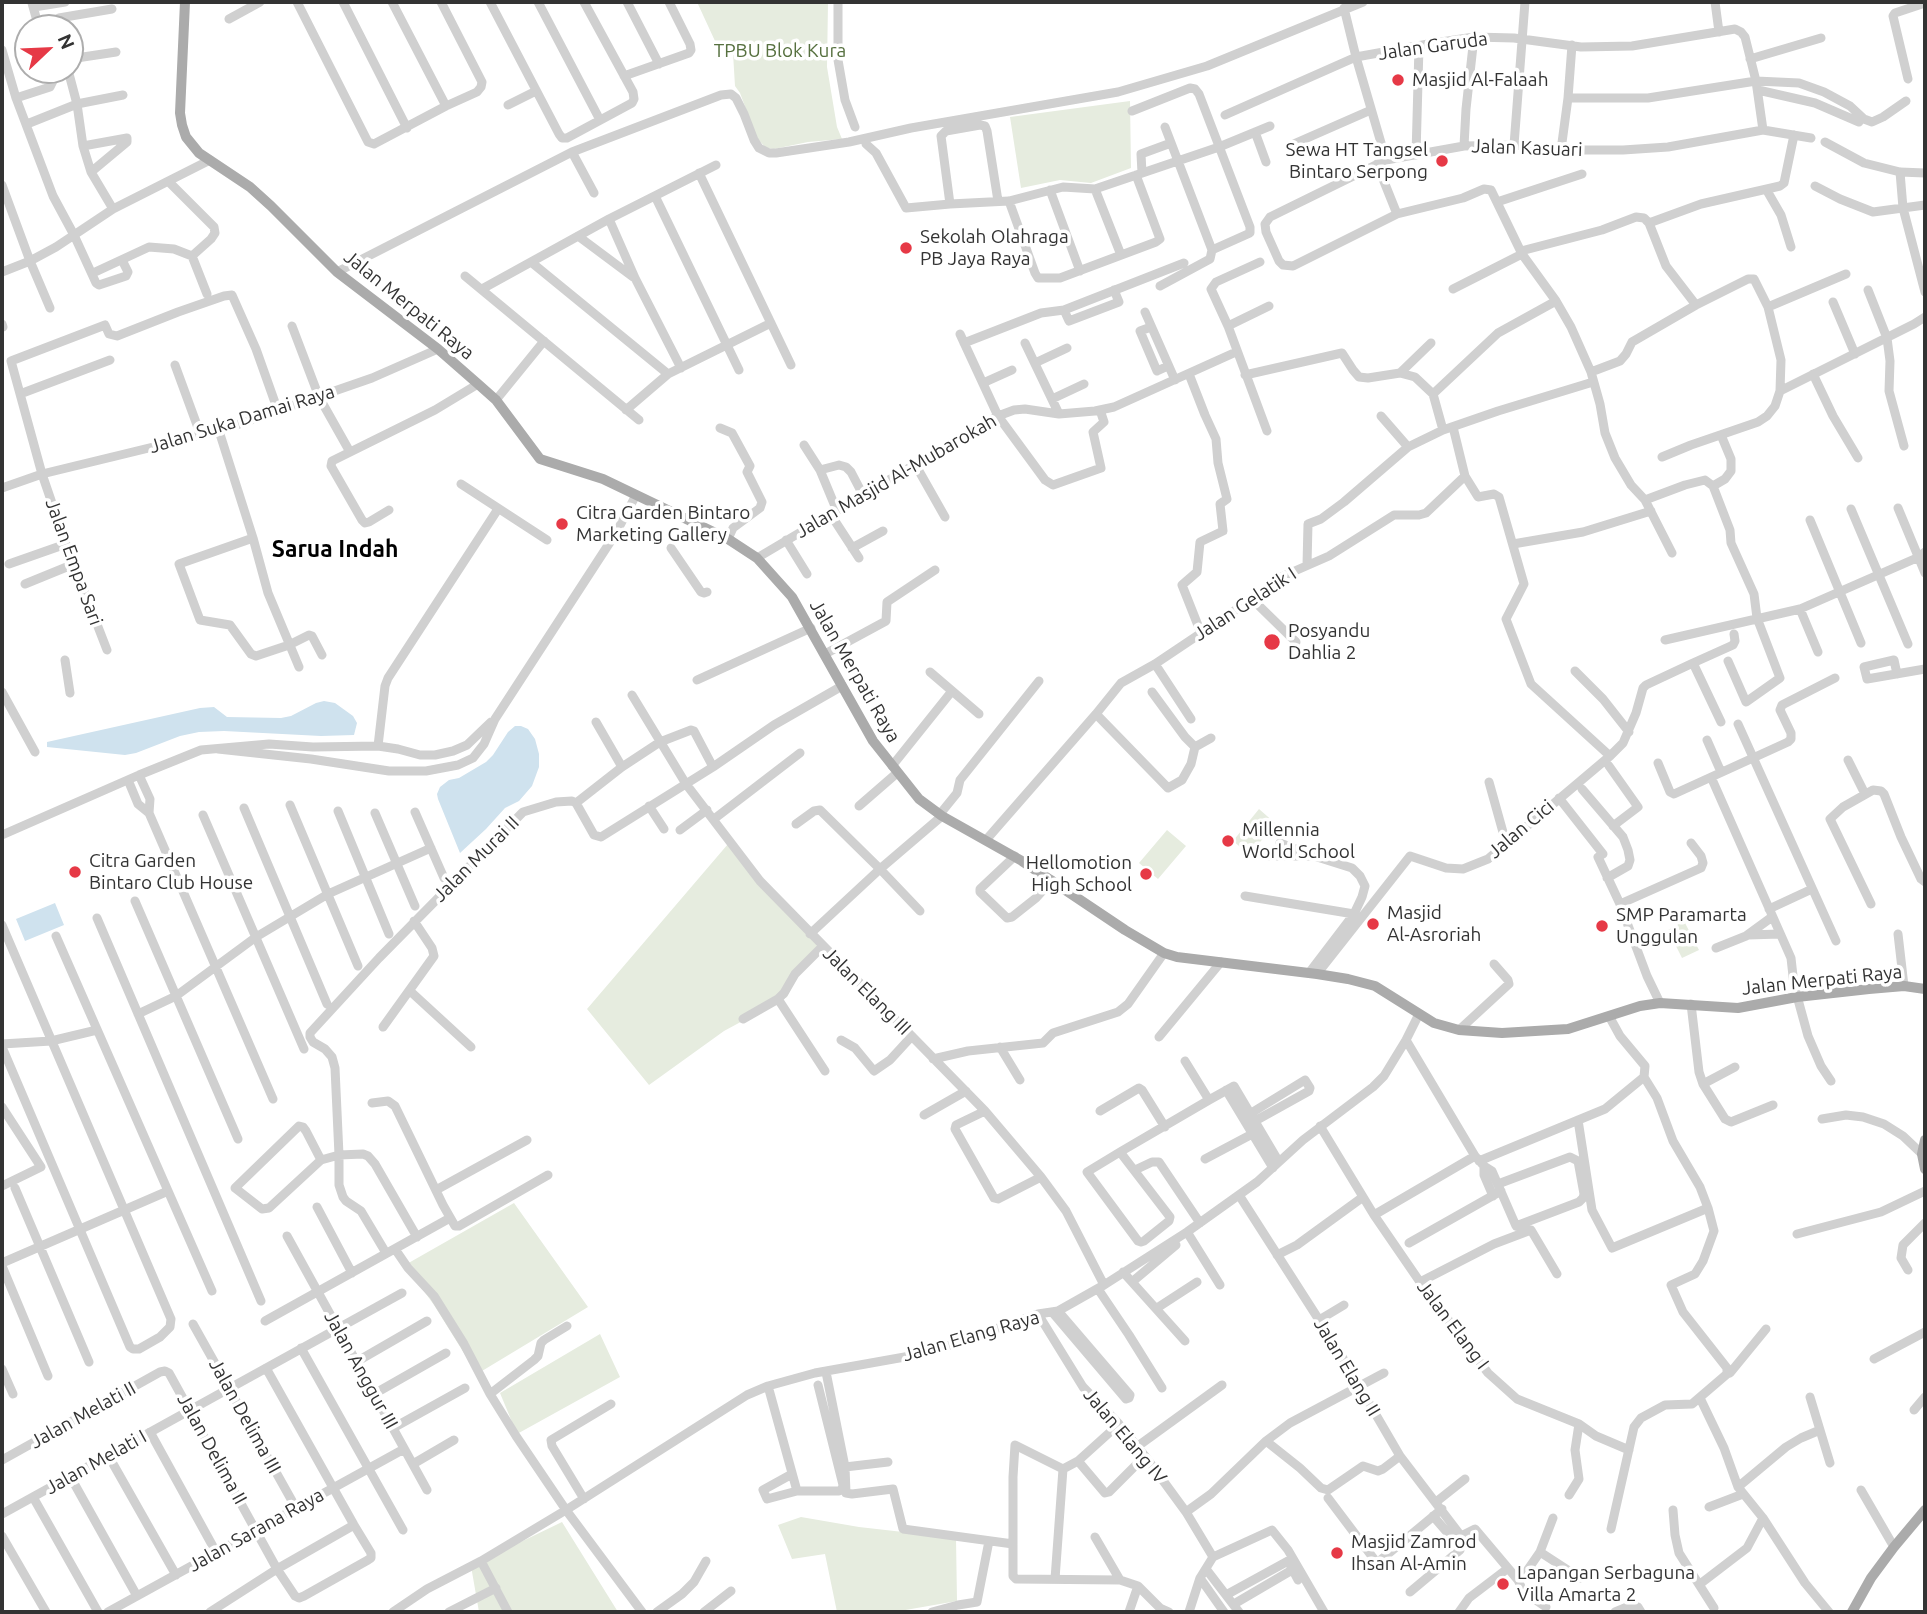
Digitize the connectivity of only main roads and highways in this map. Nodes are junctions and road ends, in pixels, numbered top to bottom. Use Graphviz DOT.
graph roads {
  1 [pos="185,2"];
  2 [pos="1925,989"];
  3 [pos="1925,1140"];
  4 [pos="1925,1169"];
  5 [pos="1925,1512"];
  6 [pos="1852,1612"];
  1 -- 2 [label="main road, Jalan Merpati Raya"];
  3 -- 4 [label="main road"];
  5 -- 6 [label="main road"];
}
